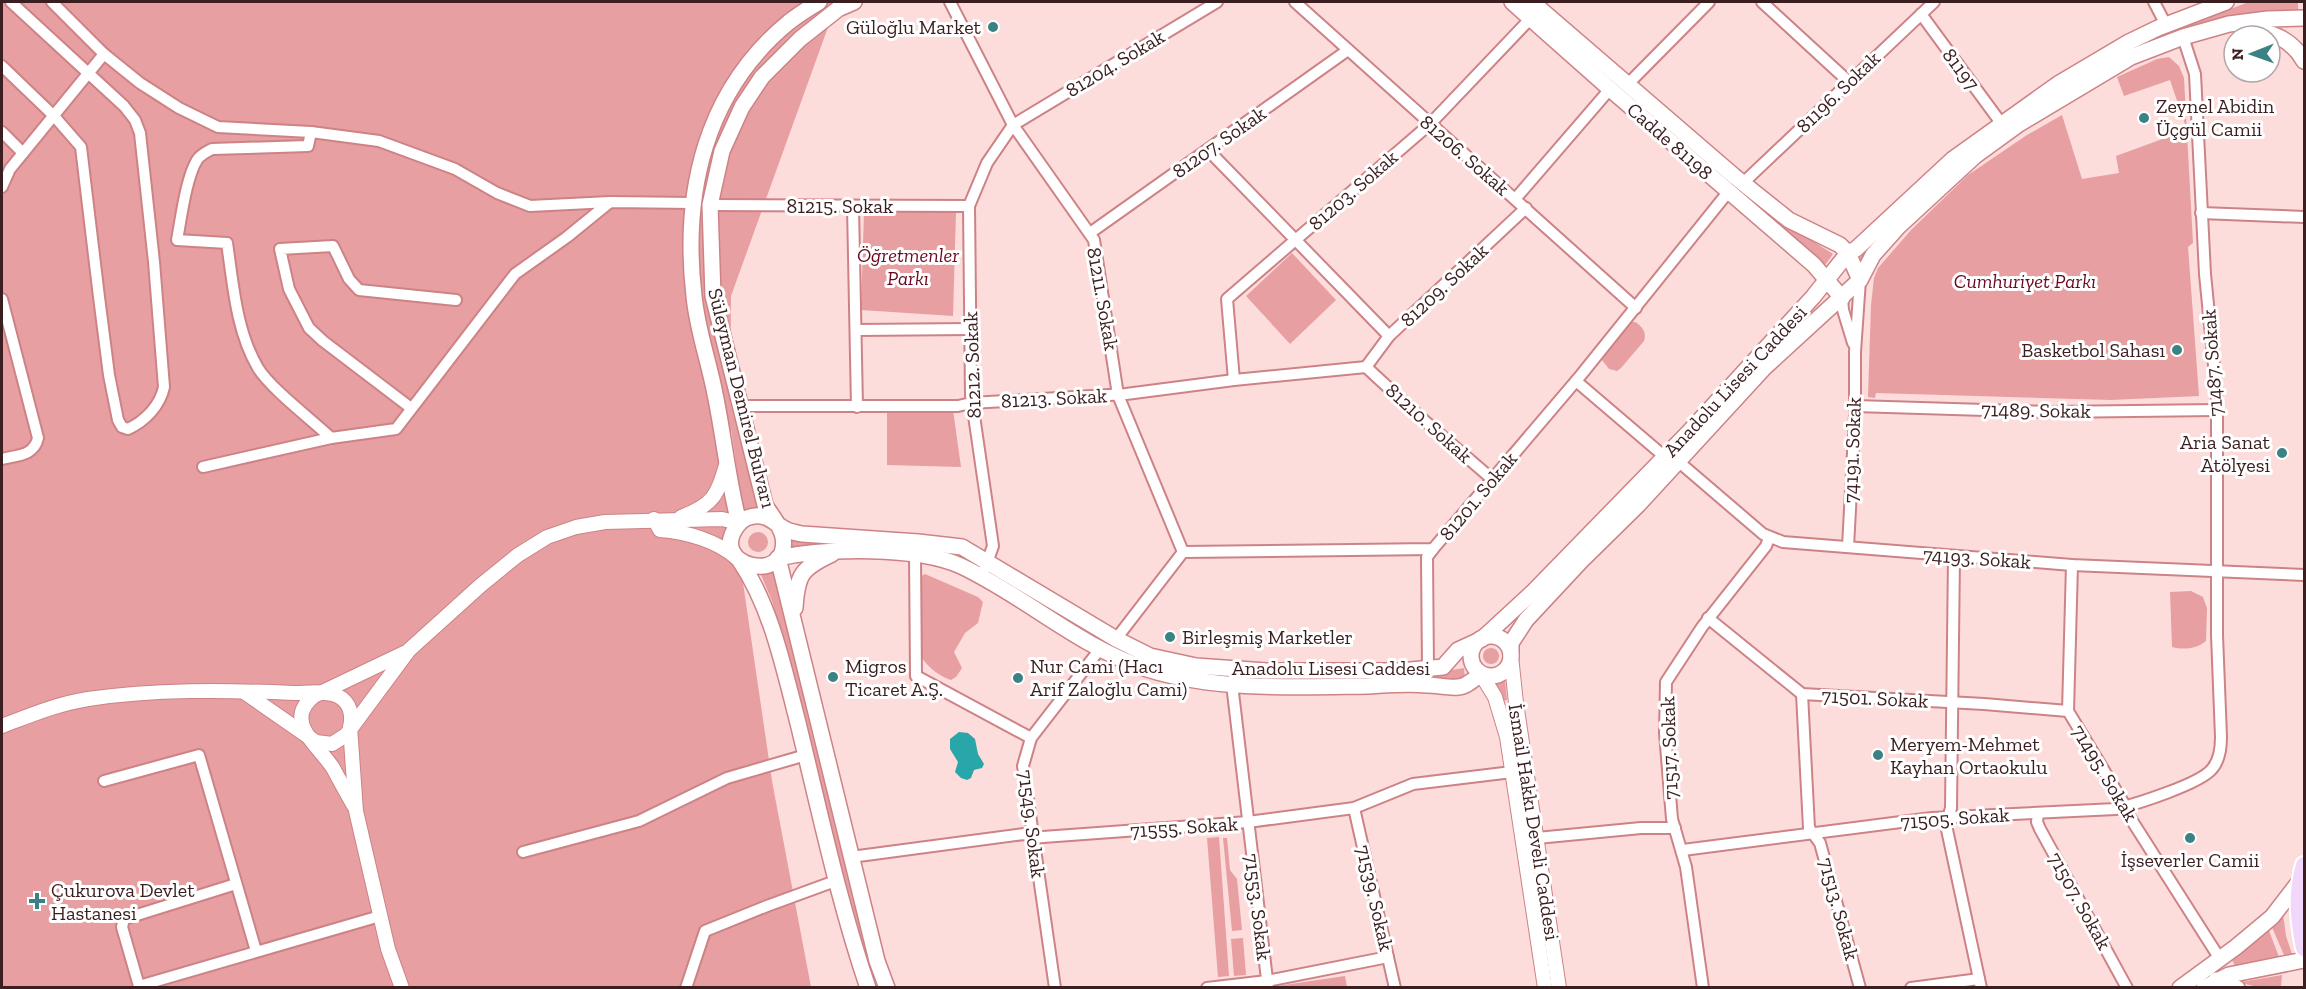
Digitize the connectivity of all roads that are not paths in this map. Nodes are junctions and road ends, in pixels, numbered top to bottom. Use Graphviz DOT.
graph roads {
  1 [pos="11,2"];
  2 [pos="52,2"];
  3 [pos="819,2"];
  4 [pos="854,2"];
  5 [pos="950,2"];
  6 [pos="1217,2"];
  7 [pos="1294,2"];
  8 [pos="1512,2"];
  9 [pos="1709,2"];
  10 [pos="1762,2"];
  11 [pos="1934,2"];
  12 [pos="2154,2"];
  13 [pos="2226,2"];
  14 [pos="1540,8"];
  15 [pos="1921,14"];
  16 [pos="2304,18"];
  17 [pos="2229,24"];
  18 [pos="2166,25"];
  19 [pos="2222,26"];
  20 [pos="2183,37"];
  21 [pos="2282,39"];
  22 [pos="1348,50"];
  23 [pos="104,54"];
  24 [pos="2304,62"];
  25 [pos="2,66"];
  26 [pos="87,73"];
  27 [pos="1849,82"];
  28 [pos="1628,84"];
  29 [pos="1610,89"];
  30 [pos="54,116"];
  31 [pos="2001,123"];
  32 [pos="1430,124"];
  33 [pos="1013,125"];
  34 [pos="2,132"];
  35 [pos="311,132"];
  36 [pos="1208,150"];
  37 [pos="23,153"];
  38 [pos="1743,183"];
  39 [pos="2,187"];
  40 [pos="1729,191"];
  41 [pos="1516,198"];
  42 [pos="610,202"];
  43 [pos="693,203"];
  44 [pos="710,205"];
  45 [pos="853,206"];
  46 [pos="969,206"];
  47 [pos="1526,207"];
  48 [pos="2201,213"];
  49 [pos="2304,217"];
  50 [pos="1090,233"];
  51 [pos="1295,240"];
  52 [pos="1848,253"];
  53 [pos="1827,280"];
  54 [pos="1860,280"];
  55 [pos="1842,298"];
  56 [pos="2,299"];
  57 [pos="456,300"];
  58 [pos="1636,308"];
  59 [pos="970,329"];
  60 [pos="857,330"];
  61 [pos="1389,336"];
  62 [pos="1855,352"];
  63 [pos="1366,367"];
  64 [pos="1234,380"];
  65 [pos="1576,381"];
  66 [pos="1118,395"];
  67 [pos="971,403"];
  68 [pos="740,406"];
  69 [pos="1855,406"];
  70 [pos="857,407"];
  71 [pos="411,408"];
  72 [pos="2217,410"];
  73 [pos="331,438"];
  74 [pos="2,459"];
  75 [pos="1672,459"];
  76 [pos="727,462"];
  77 [pos="203,467"];
  78 [pos="1492,479"];
  79 [pos="654,519"];
  80 [pos="674,520"];
  81 [pos="739,523"];
  82 [pos="777,524"];
  83 [pos="1769,538"];
  84 [pos="1848,547"];
  85 [pos="1433,549"];
  86 [pos="840,550"];
  87 [pos="1183,552"];
  88 [pos="915,555"];
  89 [pos="1954,556"];
  90 [pos="778,558"];
  91 [pos="740,561"];
  92 [pos="988,561"];
  93 [pos="2072,565"];
  94 [pos="2216,572"];
  95 [pos="2304,575"];
  96 [pos="982,577"];
  97 [pos="1708,618"];
  98 [pos="795,629"];
  99 [pos="1116,639"];
  100 [pos="1482,639"];
  101 [pos="1100,649"];
  102 [pos="409,650"];
  103 [pos="1511,656"];
  104 [pos="1428,669"];
  105 [pos="1481,674"];
  106 [pos="1232,684"];
  107 [pos="242,691"];
  108 [pos="322,694"];
  109 [pos="1802,694"];
  110 [pos="1951,703"];
  111 [pos="2068,711"];
  112 [pos="2,726"];
  113 [pos="350,728"];
  114 [pos="309,737"];
  115 [pos="1031,738"];
  116 [pos="806,755"];
  117 [pos="2217,762"];
  118 [pos="1512,772"];
  119 [pos="104,781"];
  120 [pos="2126,807"];
  121 [pos="1354,808"];
  122 [pos="356,811"];
  123 [pos="2038,813"];
  124 [pos="1948,817"];
  125 [pos="1248,822"];
  126 [pos="1675,828"];
  127 [pos="1813,833"];
  128 [pos="1034,838"];
  129 [pos="1537,838"];
  130 [pos="1683,850"];
  131 [pos="523,852"];
  132 [pos="851,857"];
  133 [pos="2304,865"];
  134 [pos="838,880"];
  135 [pos="2302,880"];
  136 [pos="236,884"];
  137 [pos="380,916"];
  138 [pos="2304,948"];
  139 [pos="256,951"];
  140 [pos="1388,957"];
  141 [pos="2220,959"];
  142 [pos="2304,960"];
  143 [pos="1980,983"];
  144 [pos="1268,984"];
  145 [pos="2210,984"];
  146 [pos="139,987"];
  147 [pos="402,987"];
  148 [pos="686,987"];
  149 [pos="868,987"];
  150 [pos="887,987"];
  151 [pos="1054,987"];
  152 [pos="1207,987"];
  153 [pos="1395,987"];
  154 [pos="1545,987"];
  155 [pos="1559,987"];
  156 [pos="1703,987"];
  157 [pos="1860,987"];
  158 [pos="1911,987"];
  159 [pos="2127,987"];
  160 [pos="2180,987"];
  161 [pos="2237,987"];
  1 -- 26 [label="street"];
  2 -- 23 [label="street"];
  3 -- 43 [label="main road, Süleyman Demirel Bulvarı"];
  4 -- 44 [label="main road, Süleyman Demirel Bulvarı"];
  5 -- 33 [label="street, 81211. Sokak"];
  6 -- 33 [label="street, 81204. Sokak"];
  7 -- 22 [label="street, 81206. Sokak"];
  8 -- 14 [label="main road, Cadde 81198"];
  9 -- 28 [label="street"];
  10 -- 27 [label="street"];
  11 -- 15 [label="street, 81196. Sokak"];
  12 -- 18 [label="street"];
  13 -- 18 [label="main road"];
  14 -- 28 [label="main road, Cadde 81198"];
  14 -- 29 [label="main road, Cadde 81198"];
  14 -- 32 [label="street, 81203. Sokak"];
  15 -- 27 [label="street, 81196. Sokak"];
  15 -- 31 [label="street, 81197"];
  16 -- 17 [label="main road"];
  18 -- 31 [label="main road"];
  19 -- 20 [label="main road"];
  20 -- 48 [label="street, 71487. Sokak"];
  20 -- 54 [label="main road"];
  21 -- 24 [label="main road"];
  22 -- 32 [label="street, 81206. Sokak"];
  22 -- 36 [label="street, 81207. Sokak"];
  23 -- 26 [label="street"];
  23 -- 35 [label="street"];
  25 -- 30 [label="street"];
  26 -- 30 [label="street"];
  26 -- 30 [label="street"];
  27 -- 38 [label="street, 81196. Sokak"];
  28 -- 38 [label="main road, Cadde 81198"];
  29 -- 40 [label="main road, Cadde 81198"];
  29 -- 41 [label="street"];
  30 -- 37 [label="street"];
  31 -- 52 [label="main road"];
  32 -- 41 [label="street, 81206. Sokak"];
  32 -- 51 [label="street, 81203. Sokak"];
  33 -- 46 [label="street, 81212. Sokak"];
  33 -- 50 [label="street, 81211. Sokak"];
  34 -- 37 [label="street"];
  35 -- 42 [label="street"];
  35 -- 73 [label="street"];
  36 -- 50 [label="street, 81207. Sokak"];
  36 -- 51 [label="street"];
  37 -- 39 [label="street"];
  38 -- 52 [label="main road, Cadde 81198"];
  40 -- 53 [label="main road, Cadde 81198"];
  40 -- 58 [label="street, 81201. Sokak"];
  41 -- 47 [label="street, 81206. Sokak"];
  42 -- 43 [label="street"];
  42 -- 71 [label="street"];
  43 -- 76 [label="main road, Süleyman Demirel Bulvarı"];
  44 -- 45 [label="street, 81215. Sokak"];
  44 -- 68 [label="main road, Süleyman Demirel Bulvarı"];
  45 -- 46 [label="street, 81215. Sokak"];
  45 -- 60 [label="street"];
  46 -- 59 [label="street, 81212. Sokak"];
  47 -- 58 [label="street, 81206. Sokak"];
  47 -- 61 [label="street, 81209. Sokak"];
  48 -- 49 [label="street"];
  48 -- 72 [label="street, 71487. Sokak"];
  50 -- 66 [label="street, 81211. Sokak"];
  51 -- 61 [label="street"];
  51 -- 64 [label="street, 81203. Sokak"];
  52 -- 53 [label="main road, Anadolu Lisesi Caddesi"];
  52 -- 54 [label="main road"];
  53 -- 55 [label="main road, Cadde 81198"];
  53 -- 75 [label="main road, Anadolu Lisesi Caddesi"];
  54 -- 55 [label="main road, Anadolu Lisesi Caddesi"];
  54 -- 62 [label="street"];
  55 -- 62 [label="street"];
  55 -- 75 [label="main road, Anadolu Lisesi Caddesi"];
  56 -- 74 [label="street"];
  57 -- 71 [label="street"];
  58 -- 65 [label="street, 81201. Sokak"];
  59 -- 60 [label="street"];
  59 -- 67 [label="street, 81212. Sokak"];
  60 -- 70 [label="street"];
  61 -- 63 [label="street, 81209. Sokak"];
  62 -- 69 [label="street, 74191. Sokak"];
  63 -- 64 [label="street, 81213. Sokak"];
  63 -- 78 [label="street, 81210. Sokak"];
  64 -- 66 [label="street, 81213. Sokak"];
  65 -- 75 [label="street, 74193. Sokak"];
  65 -- 78 [label="street, 81201. Sokak"];
  66 -- 67 [label="street, 81213. Sokak"];
  66 -- 87 [label="street, 81211. Sokak"];
  67 -- 70 [label="street, 81213. Sokak"];
  67 -- 92 [label="street, 81212. Sokak"];
  68 -- 70 [label="street, 81213. Sokak"];
  68 -- 82 [label="main road, Süleyman Demirel Bulvarı"];
  69 -- 72 [label="street, 71489. Sokak"];
  69 -- 84 [label="street, 74191. Sokak"];
  71 -- 73 [label="street"];
  72 -- 94 [label="street, 71487. Sokak"];
  73 -- 77 [label="street"];
  75 -- 83 [label="street, 74193. Sokak"];
  75 -- 100 [label="main road, Anadolu Lisesi Caddesi"];
  75 -- 103 [label="main road, Anadolu Lisesi Caddesi"];
  76 -- 80 [label="street"];
  76 -- 81 [label="main road, Süleyman Demirel Bulvarı"];
  78 -- 85 [label="street, 81201. Sokak"];
  79 -- 80 [label="street"];
  79 -- 91 [label="street"];
  79 -- 102 [label="street"];
  80 -- 81 [label="street"];
  81 -- 82 [label="main road"];
  81 -- 91 [label="main road"];
  82 -- 90 [label="main road"];
  82 -- 92 [label="main road, Anadolu Lisesi Caddesi"];
  83 -- 84 [label="street, 74193. Sokak"];
  83 -- 97 [label="street, 71517. Sokak"];
  84 -- 89 [label="street, 74193. Sokak"];
  85 -- 87 [label="street, 81201. Sokak"];
  85 -- 104 [label="street"];
  86 -- 88 [label="main road, Anadolu Lisesi Caddesi"];
  86 -- 90 [label="main road, Anadolu Lisesi Caddesi"];
  86 -- 98 [label="main road"];
  87 -- 99 [label="street"];
  88 -- 96 [label="main road, Anadolu Lisesi Caddesi"];
  88 -- 115 [label="street"];
  89 -- 93 [label="street, 74193. Sokak"];
  89 -- 110 [label="street"];
  90 -- 91 [label="main road"];
  90 -- 98 [label="main road"];
  91 -- 116 [label="main road"];
  92 -- 96 [label="street, 81212. Sokak"];
  92 -- 99 [label="main road, Anadolu Lisesi Caddesi"];
  93 -- 94 [label="street, 74193. Sokak"];
  93 -- 111 [label="street, 71495. Sokak"];
  94 -- 95 [label="street, 74193. Sokak"];
  94 -- 117 [label="street, 71487. Sokak"];
  96 -- 101 [label="main road, Anadolu Lisesi Caddesi"];
  97 -- 109 [label="street, 71501. Sokak"];
  97 -- 126 [label="street, 71517. Sokak"];
  98 -- 132 [label="main road"];
  99 -- 104 [label="main road, Anadolu Lisesi Caddesi"];
  100 -- 103 [label="main road"];
  100 -- 104 [label="main road, Anadolu Lisesi Caddesi"];
  100 -- 105 [label="main road"];
  101 -- 106 [label="main road, Anadolu Lisesi Caddesi"];
  101 -- 115 [label="street, 71549. Sokak"];
  102 -- 108 [label="street"];
  102 -- 113 [label="street"];
  103 -- 105 [label="main road"];
  103 -- 129 [label="street, İsmail Hakkı Develi Caddesi"];
  105 -- 106 [label="main road, Anadolu Lisesi Caddesi"];
  105 -- 118 [label="street, İsmail Hakkı Develi Caddesi"];
  106 -- 125 [label="street, 71553. Sokak"];
  107 -- 108 [label="street"];
  107 -- 112 [label="street"];
  107 -- 114 [label="street"];
  108 -- 113 [label="street"];
  108 -- 114 [label="street"];
  109 -- 110 [label="street, 71501. Sokak"];
  109 -- 127 [label="street, 71513. Sokak"];
  110 -- 111 [label="street, 71501. Sokak"];
  110 -- 124 [label="street"];
  111 -- 120 [label="street, 71495. Sokak"];
  113 -- 114 [label="street"];
  113 -- 122 [label="street"];
  114 -- 122 [label="street"];
  115 -- 128 [label="street, 71549. Sokak"];
  116 -- 131 [label="street"];
  116 -- 134 [label="main road"];
  117 -- 120 [label="street, 71505. Sokak"];
  118 -- 121 [label="street, 71555. Sokak"];
  118 -- 154 [label="street, İsmail Hakkı Develi Caddesi"];
  119 -- 136 [label="street"];
  120 -- 123 [label="street, 71505. Sokak"];
  120 -- 141 [label="street, 71495. Sokak"];
  121 -- 125 [label="street, 71555. Sokak"];
  121 -- 140 [label="street, 71539. Sokak"];
  122 -- 137 [label="street"];
  123 -- 124 [label="street, 71505. Sokak"];
  123 -- 159 [label="street, 71507. Sokak"];
  124 -- 127 [label="street, 71505. Sokak"];
  124 -- 143 [label="street"];
  125 -- 128 [label="street, 71555. Sokak"];
  125 -- 144 [label="street, 71553. Sokak"];
  126 -- 129 [label="street"];
  126 -- 130 [label="street, 71517. Sokak"];
  127 -- 130 [label="street, 71505. Sokak"];
  127 -- 157 [label="street, 71513. Sokak"];
  128 -- 132 [label="street, 71555. Sokak"];
  128 -- 151 [label="street, 71549. Sokak"];
  129 -- 155 [label="street, İsmail Hakkı Develi Caddesi"];
  130 -- 156 [label="street, 71517. Sokak"];
  132 -- 150 [label="main road"];
  133 -- 135 [label="main road"];
  134 -- 148 [label="street"];
  134 -- 149 [label="main road"];
  135 -- 138 [label="main road"];
  135 -- 141 [label="main road"];
  136 -- 139 [label="street"];
  136 -- 146 [label="street"];
  137 -- 139 [label="street"];
  137 -- 147 [label="street"];
  139 -- 146 [label="street"];
  140 -- 144 [label="street"];
  140 -- 153 [label="street, 71539. Sokak"];
  141 -- 160 [label="main road"];
  142 -- 145 [label="main road"];
  143 -- 158 [label="street"];
  144 -- 152 [label="street"];
  145 -- 161 [label="main road"];
}
